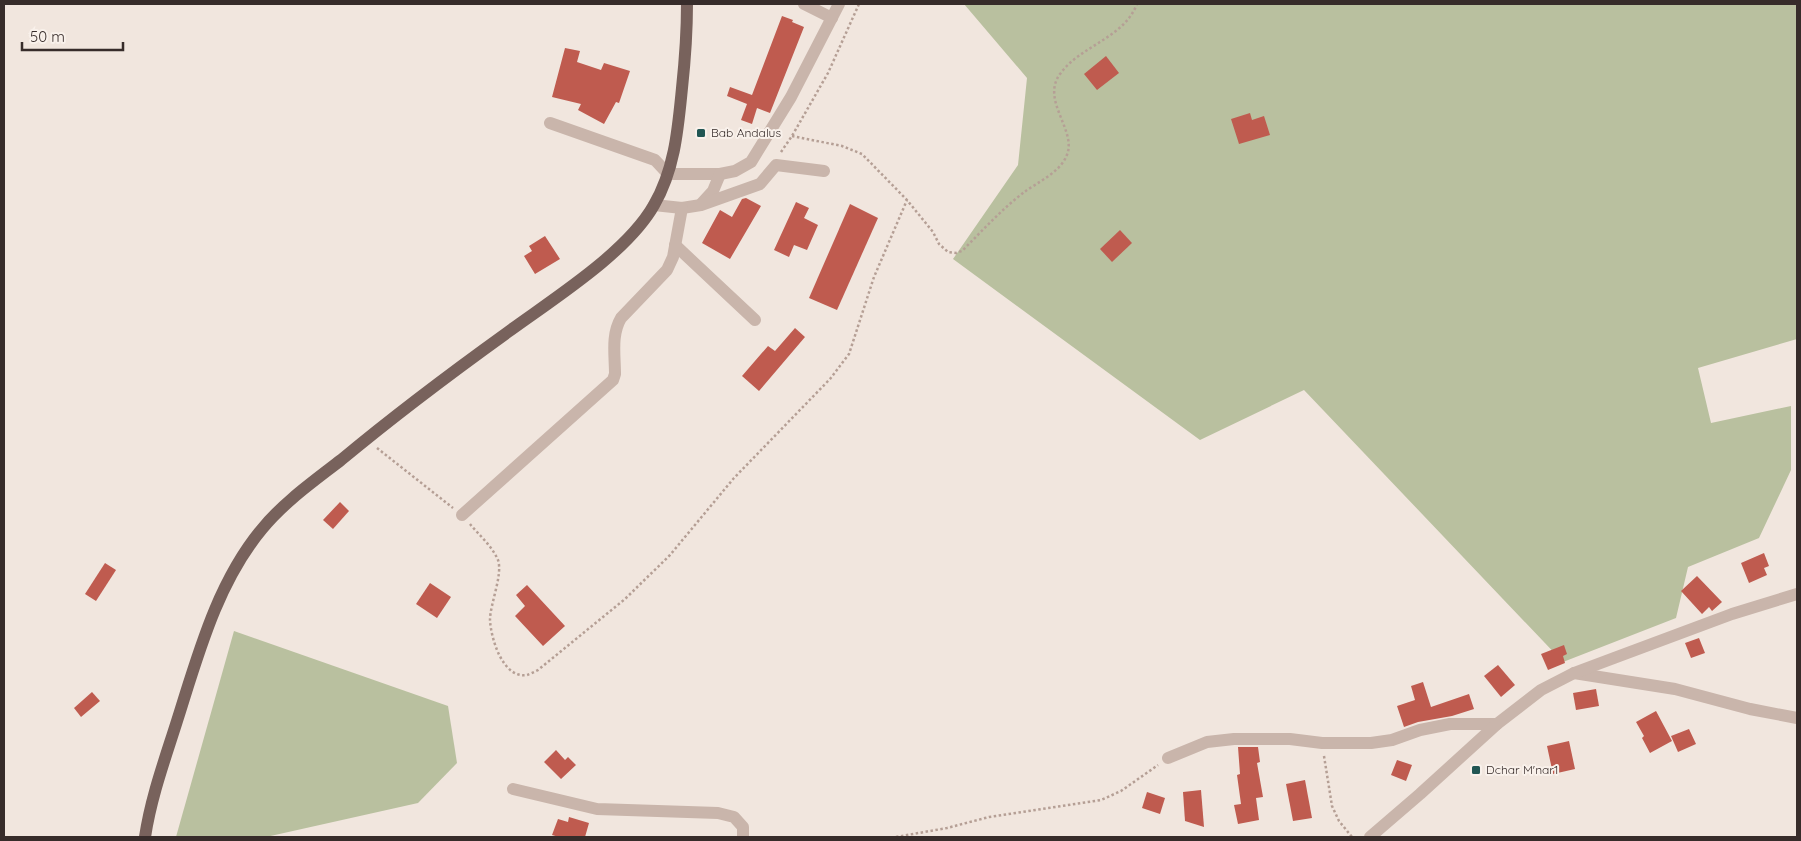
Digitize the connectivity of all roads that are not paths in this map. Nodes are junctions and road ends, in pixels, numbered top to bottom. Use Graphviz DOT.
graph roads {
  1 [pos="687,4"];
  2 [pos="804,4"];
  3 [pos="839,4"];
  4 [pos="832,18"];
  5 [pos="550,123"];
  6 [pos="751,162"];
  7 [pos="824,171"];
  8 [pos="668,174"];
  9 [pos="720,174"];
  10 [pos="767,177"];
  11 [pos="654,205"];
  12 [pos="701,205"];
  13 [pos="682,208"];
  14 [pos="676,245"];
  15 [pos="755,320"];
  16 [pos="462,515"];
  17 [pos="1797,594"];
  18 [pos="1574,673"];
  19 [pos="1797,718"];
  20 [pos="1496,724"];
  21 [pos="1168,758"];
  22 [pos="513,789"];
  23 [pos="148,836"];
  24 [pos="742,837"];
  25 [pos="1370,837"];
  1 -- 8 [label="main road"];
  2 -- 4 [label="street"];
  3 -- 4 [label="street"];
  4 -- 6 [label="street"];
  5 -- 8 [label="street"];
  6 -- 9 [label="street"];
  6 -- 10 [label="street"];
  7 -- 10 [label="street"];
  8 -- 9 [label="street"];
  8 -- 11 [label="main road"];
  9 -- 12 [label="street"];
  10 -- 12 [label="street"];
  11 -- 13 [label="street"];
  11 -- 23 [label="main road"];
  12 -- 13 [label="street"];
  13 -- 14 [label="street"];
  14 -- 15 [label="street"];
  14 -- 16 [label="street"];
  17 -- 18 [label="street"];
  18 -- 19 [label="street"];
  18 -- 20 [label="street"];
  20 -- 21 [label="street"];
  20 -- 25 [label="street"];
  22 -- 24 [label="street"];
}
